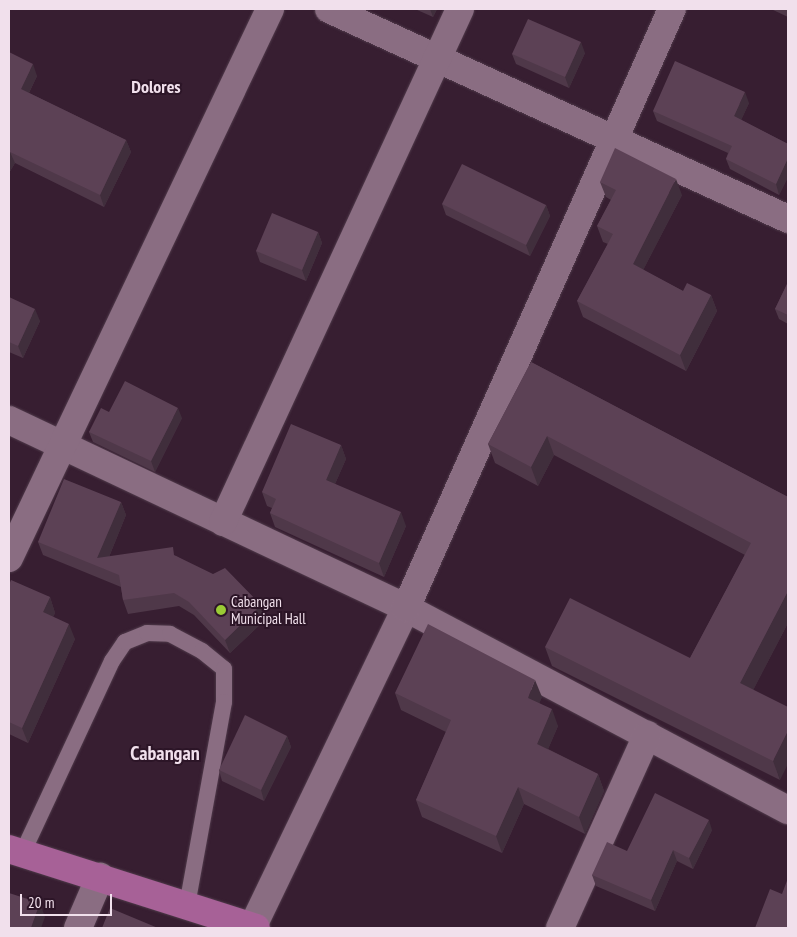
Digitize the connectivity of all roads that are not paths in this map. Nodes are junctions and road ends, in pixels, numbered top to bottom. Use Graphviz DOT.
graph roads {
  1 [pos="270,9"];
  2 [pos="328,9"];
  3 [pos="460,9"];
  4 [pos="672,9"];
  5 [pos="438,58"];
  6 [pos="615,138"];
  7 [pos="788,219"];
  8 [pos="9,420"];
  9 [pos="61,445"];
  10 [pos="223,522"];
  11 [pos="9,558"];
  12 [pos="406,608"];
  13 [pos="647,736"];
  14 [pos="788,810"];
  15 [pos="16,852"];
  16 [pos="100,877"];
  17 [pos="187,906"];
  18 [pos="78,928"];
  19 [pos="253,928"];
  20 [pos="560,928"];
  1 -- 9 [label="street"];
  2 -- 5 [label="street"];
  3 -- 5 [label="street"];
  4 -- 6 [label="street"];
  5 -- 6 [label="street"];
  5 -- 10 [label="street"];
  6 -- 7 [label="street"];
  6 -- 12 [label="street"];
  8 -- 9 [label="street"];
  9 -- 10 [label="street"];
  9 -- 11 [label="street"];
  10 -- 12 [label="street"];
  12 -- 13 [label="street"];
  12 -- 19 [label="street"];
  13 -- 14 [label="street"];
  13 -- 20 [label="street"];
  15 -- 16 [label="main road"];
  15 -- 17 [label="lane"];
  16 -- 17 [label="main road"];
  16 -- 18 [label="street"];
  17 -- 19 [label="main road"];
}
